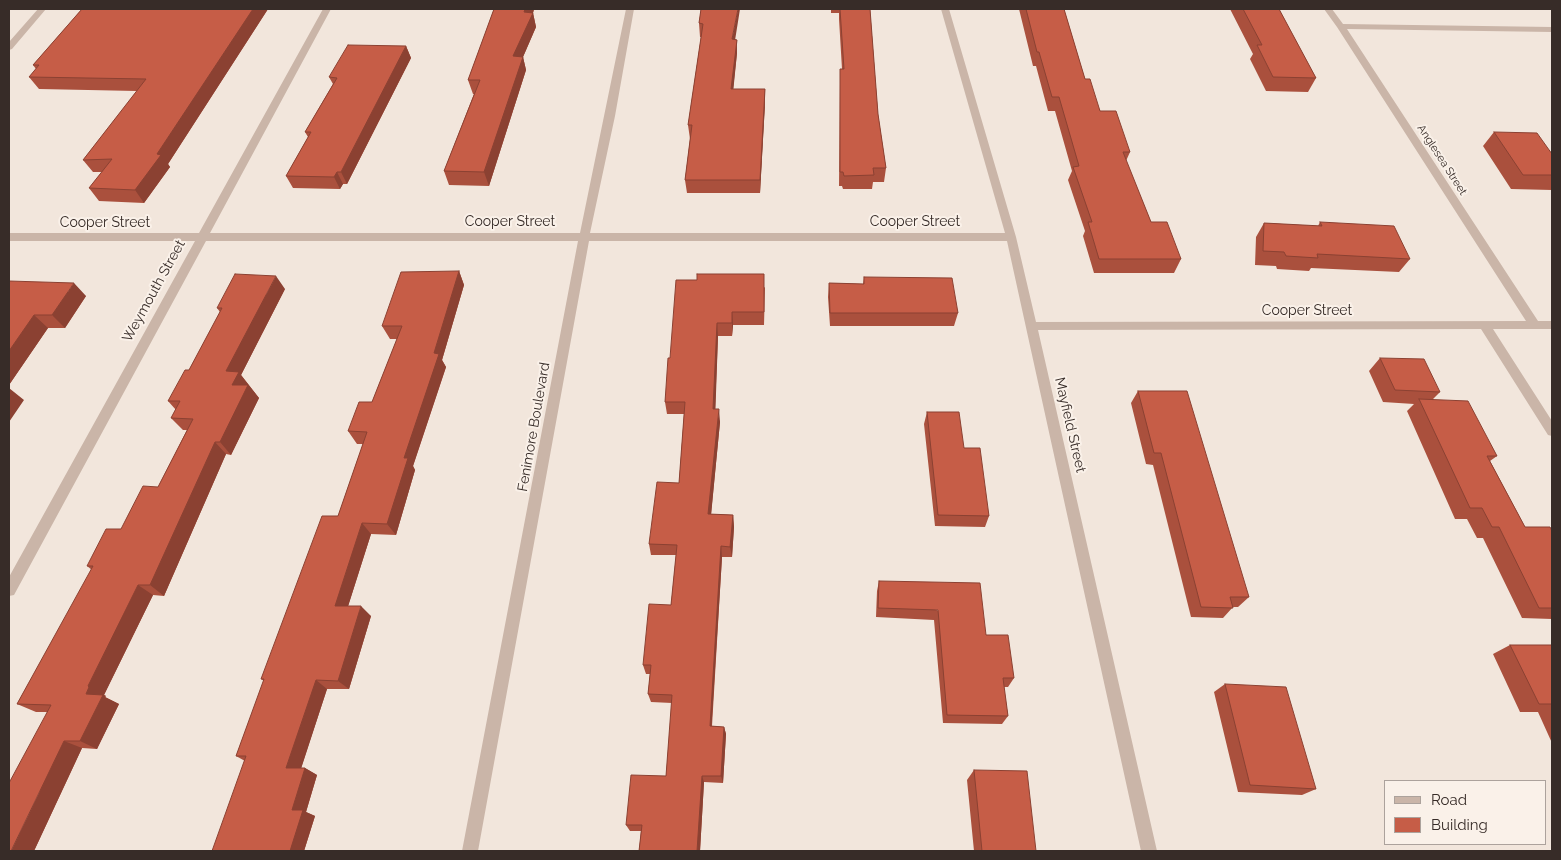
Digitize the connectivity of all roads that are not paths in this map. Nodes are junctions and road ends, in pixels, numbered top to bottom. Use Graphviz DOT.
graph roads {
  1 [pos="42,9"];
  2 [pos="327,9"];
  3 [pos="630,9"];
  4 [pos="945,9"];
  5 [pos="1328,9"];
  6 [pos="1341,26"];
  7 [pos="1552,29"];
  8 [pos="9,47"];
  9 [pos="9,237"];
  10 [pos="584,237"];
  11 [pos="1011,237"];
  12 [pos="200,238"];
  13 [pos="1535,325"];
  14 [pos="1552,325"];
  15 [pos="1032,326"];
  16 [pos="1485,326"];
  17 [pos="1552,431"];
  18 [pos="9,590"];
  19 [pos="470,851"];
  20 [pos="1149,851"];
  1 -- 8 [label="street"];
  2 -- 12 [label="street, Weymouth Street"];
  3 -- 10 [label="street, Fenimore Boulevard"];
  4 -- 11 [label="street, Mayfield Street"];
  5 -- 6 [label="street, Anglesea Street"];
  6 -- 7 [label="street"];
  6 -- 13 [label="street, Anglesea Street"];
  9 -- 12 [label="street, Cooper Street"];
  10 -- 11 [label="street, Cooper Street"];
  10 -- 12 [label="street, Cooper Street"];
  10 -- 19 [label="street, Fenimore Boulevard"];
  11 -- 15 [label="street, Mayfield Street"];
  12 -- 18 [label="street, Weymouth Street"];
  13 -- 14 [label="street, Cooper Street"];
  13 -- 16 [label="street, Cooper Street"];
  15 -- 16 [label="street, Cooper Street"];
  15 -- 20 [label="street, Mayfield Street"];
  16 -- 17 [label="street"];
}
